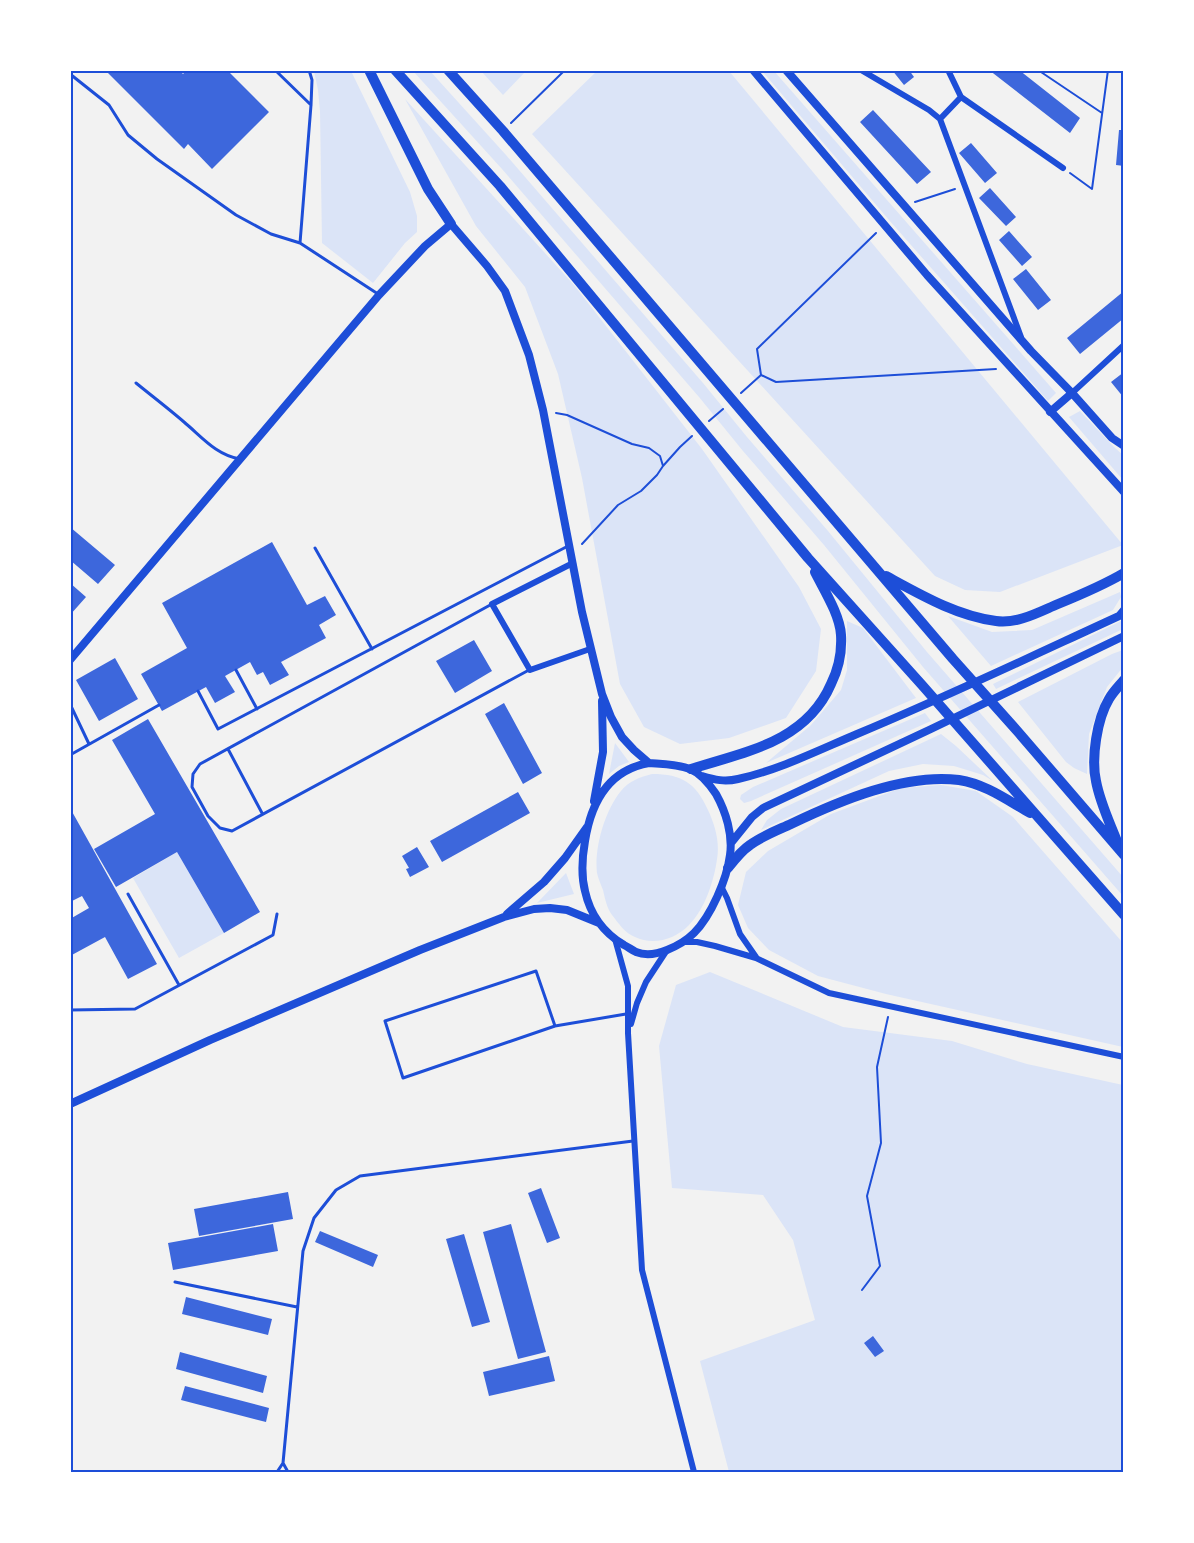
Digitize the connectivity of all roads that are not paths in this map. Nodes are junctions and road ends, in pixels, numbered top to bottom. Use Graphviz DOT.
graph roads {
  1 [pos="275,70"];
  2 [pos="309,70"];
  3 [pos="369,70"];
  4 [pos="395,70"];
  5 [pos="448,70"];
  6 [pos="753,70"];
  7 [pos="786,70"];
  8 [pos="861,70"];
  9 [pos="948,70"];
  10 [pos="70,74"];
  11 [pos="961,97"];
  12 [pos="311,105"];
  13 [pos="940,119"];
  14 [pos="1063,168"];
  15 [pos="451,224"];
  16 [pos="300,243"];
  17 [pos="380,295"];
  18 [pos="1022,340"];
  19 [pos="1124,345"];
  20 [pos="136,383"];
  21 [pos="1072,393"];
  22 [pos="1050,412"];
  23 [pos="1124,446"];
  24 [pos="241,459"];
  25 [pos="1124,492"];
  26 [pos="570,545"];
  27 [pos="315,548"];
  28 [pos="808,558"];
  29 [pos="572,559"];
  30 [pos="881,573"];
  31 [pos="1124,573"];
  32 [pos="492,604"];
  33 [pos="1124,610"];
  34 [pos="1124,636"];
  35 [pos="372,649"];
  36 [pos="590,649"];
  37 [pos="70,660"];
  38 [pos="236,670"];
  39 [pos="531,670"];
  40 [pos="1124,680"];
  41 [pos="198,691"];
  42 [pos="602,694"];
  43 [pos="70,704"];
  44 [pos="159,705"];
  45 [pos="257,709"];
  46 [pos="89,744"];
  47 [pos="228,749"];
  48 [pos="70,755"];
  49 [pos="649,763"];
  50 [pos="696,772"];
  51 [pos="592,812"];
  52 [pos="262,813"];
  53 [pos="1038,818"];
  54 [pos="588,825"];
  55 [pos="731,843"];
  56 [pos="1122,854"];
  57 [pos="728,868"];
  58 [pos="722,886"];
  59 [pos="128,894"];
  60 [pos="277,914"];
  61 [pos="1124,915"];
  62 [pos="504,917"];
  63 [pos="600,924"];
  64 [pos="615,939"];
  65 [pos="683,942"];
  66 [pos="667,950"];
  67 [pos="756,958"];
  68 [pos="179,985"];
  69 [pos="70,1010"];
  70 [pos="628,1014"];
  71 [pos="555,1026"];
  72 [pos="628,1033"];
  73 [pos="1124,1057"];
  74 [pos="70,1104"];
  75 [pos="634,1141"];
  76 [pos="175,1282"];
  77 [pos="297,1307"];
  78 [pos="283,1463"];
  79 [pos="277,1473"];
  80 [pos="288,1473"];
  81 [pos="694,1473"];
  1 -- 12 [label="lane"];
  2 -- 12 [label="lane"];
  3 -- 15 [label="highway"];
  4 -- 28 [label="highway"];
  5 -- 30 [label="highway"];
  6 -- 22 [label="street"];
  7 -- 18 [label="street"];
  8 -- 13 [label="street"];
  9 -- 11 [label="street"];
  10 -- 16 [label="lane"];
  11 -- 13 [label="street"];
  11 -- 14 [label="street"];
  12 -- 16 [label="lane"];
  13 -- 18 [label="street"];
  15 -- 17 [label="street"];
  15 -- 26 [label="main road"];
  16 -- 17 [label="lane"];
  17 -- 24 [label="street"];
  18 -- 21 [label="street"];
  19 -- 21 [label="street"];
  20 -- 24 [label="lane"];
  21 -- 22 [label="street"];
  21 -- 23 [label="street"];
  22 -- 25 [label="street"];
  24 -- 37 [label="street"];
  26 -- 29 [label="main road"];
  26 -- 35 [label="lane"];
  27 -- 35 [label="lane"];
  28 -- 50 [label="highway"];
  28 -- 53 [label="highway"];
  29 -- 32 [label="street"];
  29 -- 36 [label="main road"];
  30 -- 31 [label="highway"];
  30 -- 56 [label="highway"];
  32 -- 39 [label="street"];
  32 -- 47 [label="lane"];
  33 -- 50 [label="main road"];
  34 -- 55 [label="main road"];
  35 -- 45 [label="lane"];
  36 -- 39 [label="street"];
  36 -- 42 [label="main road"];
  38 -- 45 [label="lane"];
  39 -- 52 [label="lane"];
  40 -- 56 [label="highway"];
  41 -- 45 [label="lane"];
  42 -- 49 [label="main road"];
  42 -- 51 [label="main road"];
  43 -- 46 [label="lane"];
  44 -- 46 [label="lane"];
  46 -- 48 [label="lane"];
  47 -- 52 [label="lane"];
  47 -- 52 [label="lane"];
  49 -- 50 [label="main road"];
  49 -- 51 [label="main road"];
  50 -- 55 [label="main road"];
  51 -- 54 [label="main road"];
  53 -- 57 [label="highway"];
  53 -- 61 [label="highway"];
  54 -- 62 [label="main road"];
  54 -- 63 [label="main road"];
  55 -- 57 [label="main road"];
  57 -- 58 [label="main road"];
  58 -- 65 [label="main road"];
  58 -- 67 [label="street"];
  59 -- 68 [label="lane"];
  60 -- 68 [label="lane"];
  62 -- 63 [label="main road"];
  62 -- 74 [label="main road"];
  63 -- 64 [label="main road"];
  64 -- 66 [label="main road"];
  64 -- 70 [label="street"];
  65 -- 66 [label="main road"];
  65 -- 67 [label="street"];
  66 -- 72 [label="street"];
  67 -- 73 [label="street"];
  68 -- 69 [label="lane"];
  70 -- 71 [label="lane"];
  70 -- 72 [label="street"];
  71 -- 71 [label="lane"];
  72 -- 75 [label="street"];
  75 -- 77 [label="lane"];
  75 -- 81 [label="street"];
  76 -- 77 [label="lane"];
  77 -- 78 [label="lane"];
  78 -- 79 [label="lane"];
  78 -- 80 [label="lane"];
}
